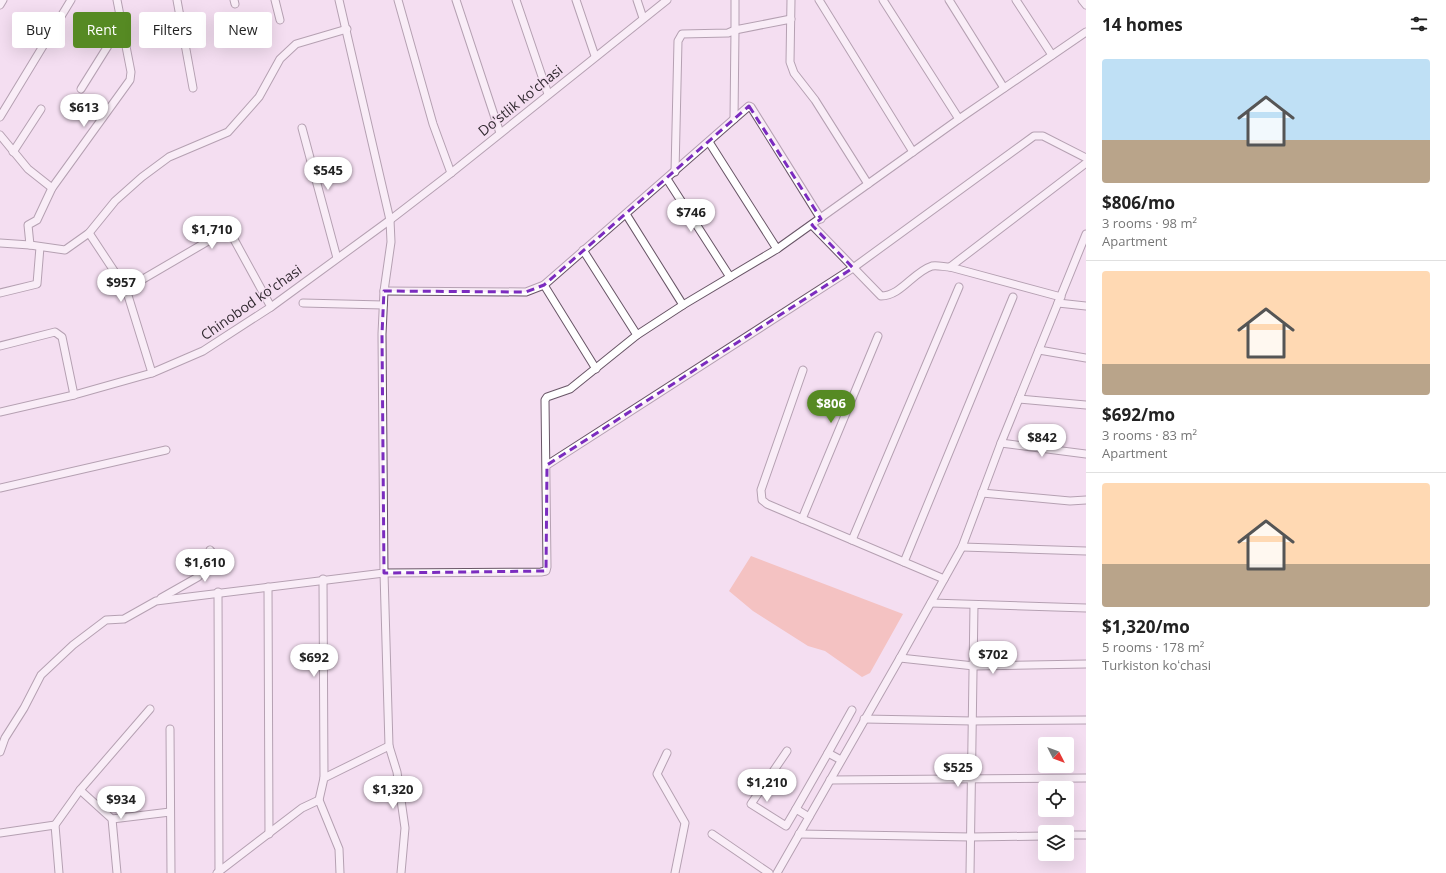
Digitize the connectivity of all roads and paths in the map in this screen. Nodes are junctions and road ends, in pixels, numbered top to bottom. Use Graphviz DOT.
graph roads {
  1 [pos="3,0"];
  2 [pos="72,0"];
  3 [pos="117,0"];
  4 [pos="177,0"];
  5 [pos="275,0"];
  6 [pos="340,0"];
  7 [pos="398,0"];
  8 [pos="456,0"];
  9 [pos="516,0"];
  10 [pos="576,0"];
  11 [pos="637,0"];
  12 [pos="667,0"];
  13 [pos="735,0"];
  14 [pos="791,0"];
  15 [pos="819,0"];
  16 [pos="883,0"];
  17 [pos="948,0"];
  18 [pos="1016,0"];
  19 [pos="1082,0"];
  20 [pos="0,5"];
  21 [pos="1086,5"];
  22 [pos="119,12"];
  23 [pos="643,18"];
  24 [pos="791,19"];
  25 [pos="280,20"];
  26 [pos="347,29"];
  27 [pos="735,30"];
  28 [pos="1086,32"];
  29 [pos="107,48"];
  30 [pos="126,48"];
  31 [pos="1052,55"];
  32 [pos="596,56"];
  33 [pos="193,88"];
  34 [pos="1004,88"];
  35 [pos="81,90"];
  36 [pos="548,94"];
  37 [pos="41,109"];
  38 [pos="0,117"];
  39 [pos="734,119"];
  40 [pos="959,119"];
  41 [pos="302,128"];
  42 [pos="500,133"];
  43 [pos="0,135"];
  44 [pos="709,142"];
  45 [pos="13,152"];
  46 [pos="913,152"];
  47 [pos="1086,158"];
  48 [pos="1086,163"];
  49 [pos="675,172"];
  50 [pos="451,173"];
  51 [pos="667,179"];
  52 [pos="868,184"];
  53 [pos="52,188"];
  54 [pos="626,214"];
  55 [pos="821,219"];
  56 [pos="390,220"];
  57 [pos="812,225"];
  58 [pos="89,233"];
  59 [pos="1086,234"];
  60 [pos="0,243"];
  61 [pos="30,245"];
  62 [pos="40,247"];
  63 [pos="777,249"];
  64 [pos="583,250"];
  65 [pos="337,258"];
  66 [pos="950,267"];
  67 [pos="853,268"];
  68 [pos="730,277"];
  69 [pos="544,285"];
  70 [pos="960,287"];
  71 [pos="126,289"];
  72 [pos="384,291"];
  73 [pos="0,293"];
  74 [pos="1013,297"];
  75 [pos="1059,300"];
  76 [pos="303,303"];
  77 [pos="383,305"];
  78 [pos="683,305"];
  79 [pos="1086,306"];
  80 [pos="271,307"];
  81 [pos="637,335"];
  82 [pos="878,336"];
  83 [pos="0,346"];
  84 [pos="1039,350"];
  85 [pos="1086,358"];
  86 [pos="596,369"];
  87 [pos="803,370"];
  88 [pos="152,373"];
  89 [pos="74,395"];
  90 [pos="1019,399"];
  91 [pos="1086,406"];
  92 [pos="0,412"];
  93 [pos="1001,443"];
  94 [pos="166,450"];
  95 [pos="1086,454"];
  96 [pos="547,465"];
  97 [pos="0,488"];
  98 [pos="982,493"];
  99 [pos="1086,500"];
  100 [pos="802,519"];
  101 [pos="852,540"];
  102 [pos="962,547"];
  103 [pos="210,550"];
  104 [pos="1086,551"];
  105 [pos="904,562"];
  106 [pos="384,573"];
  107 [pos="323,579"];
  108 [pos="944,579"];
  109 [pos="268,586"];
  110 [pos="218,592"];
  111 [pos="156,601"];
  112 [pos="931,603"];
  113 [pos="974,606"];
  114 [pos="1086,608"];
  115 [pos="900,658"];
  116 [pos="1086,664"];
  117 [pos="974,666"];
  118 [pos="150,709"];
  119 [pos="852,710"];
  120 [pos="864,719"];
  121 [pos="1086,720"];
  122 [pos="973,721"];
  123 [pos="170,729"];
  124 [pos="389,746"];
  125 [pos="787,751"];
  126 [pos="0,752"];
  127 [pos="666,753"];
  128 [pos="828,753"];
  129 [pos="841,760"];
  130 [pos="324,778"];
  131 [pos="1086,778"];
  132 [pos="972,779"];
  133 [pos="830,780"];
  134 [pos="80,790"];
  135 [pos="319,800"];
  136 [pos="796,809"];
  137 [pos="170,812"];
  138 [pos="809,817"];
  139 [pos="112,819"];
  140 [pos="55,825"];
  141 [pos="0,833"];
  142 [pos="269,834"];
  143 [pos="712,834"];
  144 [pos="799,834"];
  145 [pos="1074,835"];
  146 [pos="1086,835"];
  147 [pos="1038,836"];
  148 [pos="971,837"];
  149 [pos="761,871"];
  150 [pos="218,872"];
  151 [pos="59,873"];
  152 [pos="116,873"];
  153 [pos="170,873"];
  154 [pos="340,873"];
  155 [pos="401,873"];
  156 [pos="675,873"];
  157 [pos="769,873"];
  158 [pos="777,873"];
  159 [pos="970,873"];
  1 -- 20 [label="street"];
  2 -- 38 [label="street"];
  3 -- 22 [label="street"];
  4 -- 33 [label="street"];
  5 -- 25 [label="street"];
  6 -- 26 [label="street"];
  7 -- 50 [label="street"];
  8 -- 42 [label="street"];
  9 -- 36 [label="street"];
  10 -- 32 [label="street"];
  11 -- 23 [label="street"];
  12 -- 23 [label="street, Do'stlik ko'chasi"];
  13 -- 27 [label="street"];
  14 -- 24 [label="street"];
  15 -- 46 [label="street"];
  16 -- 40 [label="street"];
  17 -- 34 [label="street"];
  18 -- 31 [label="street"];
  19 -- 21 [label="street"];
  23 -- 32 [label="street, Do'stlik ko'chasi"];
  24 -- 27 [label="street"];
  24 -- 52 [label="street"];
  26 -- 56 [label="street"];
  26 -- 58 [label="street"];
  27 -- 39 [label="street"];
  27 -- 49 [label="street"];
  28 -- 31 [label="street"];
  29 -- 35 [label="street"];
  30 -- 53 [label="street"];
  31 -- 34 [label="street"];
  32 -- 36 [label="street, Do'stlik ko'chasi"];
  34 -- 40 [label="street"];
  36 -- 42 [label="street, Do'stlik ko'chasi"];
  37 -- 45 [label="street"];
  39 -- 44 [label="street"];
  39 -- 55 [label="street"];
  40 -- 46 [label="street"];
  41 -- 65 [label="street"];
  42 -- 50 [label="street, Do'stlik ko'chasi"];
  43 -- 45 [label="street"];
  44 -- 49 [label="street"];
  44 -- 63 [label="street"];
  45 -- 53 [label="street"];
  46 -- 52 [label="street"];
  47 -- 67 [label="street"];
  48 -- 66 [label="street"];
  49 -- 51 [label="street"];
  50 -- 56 [label="street, Do'stlik ko'chasi"];
  51 -- 54 [label="street"];
  51 -- 68 [label="street"];
  52 -- 55 [label="street"];
  53 -- 61 [label="street"];
  54 -- 64 [label="street"];
  54 -- 78 [label="street"];
  55 -- 57 [label="street"];
  56 -- 65 [label="street, Chinobod ko'chasi"];
  56 -- 72 [label="street"];
  57 -- 63 [label="street"];
  57 -- 67 [label="street"];
  58 -- 62 [label="street"];
  58 -- 71 [label="street"];
  59 -- 75 [label="street"];
  60 -- 61 [label="street"];
  61 -- 62 [label="street"];
  62 -- 73 [label="street"];
  63 -- 68 [label="street"];
  64 -- 69 [label="street"];
  64 -- 81 [label="street"];
  65 -- 80 [label="street, Chinobod ko'chasi"];
  66 -- 67 [label="street"];
  66 -- 75 [label="street"];
  67 -- 96 [label="street"];
  68 -- 78 [label="street"];
  69 -- 72 [label="street"];
  69 -- 86 [label="street"];
  70 -- 101 [label="street"];
  71 -- 80 [label="street"];
  71 -- 88 [label="street"];
  72 -- 77 [label="street"];
  74 -- 105 [label="street"];
  75 -- 79 [label="street"];
  75 -- 84 [label="street"];
  76 -- 77 [label="street"];
  77 -- 106 [label="street"];
  78 -- 81 [label="street"];
  80 -- 88 [label="street, Chinobod ko'chasi"];
  81 -- 86 [label="street"];
  82 -- 100 [label="street"];
  83 -- 89 [label="street"];
  84 -- 85 [label="street"];
  84 -- 90 [label="street"];
  86 -- 96 [label="street"];
  87 -- 100 [label="street"];
  88 -- 89 [label="street, Chinobod ko'chasi"];
  89 -- 92 [label="street, Chinobod ko'chasi"];
  90 -- 91 [label="street"];
  90 -- 93 [label="street"];
  93 -- 95 [label="street"];
  93 -- 98 [label="street"];
  94 -- 97 [label="street"];
  96 -- 106 [label="street"];
  98 -- 99 [label="street"];
  98 -- 102 [label="street"];
  100 -- 101 [label="street"];
  101 -- 105 [label="street"];
  102 -- 104 [label="street"];
  102 -- 108 [label="street"];
  103 -- 111 [label="street"];
  105 -- 108 [label="street"];
  106 -- 107 [label="street"];
  106 -- 124 [label="street"];
  107 -- 109 [label="street"];
  107 -- 130 [label="street"];
  108 -- 112 [label="street"];
  109 -- 110 [label="street"];
  109 -- 142 [label="street"];
  110 -- 111 [label="street"];
  110 -- 150 [label="street"];
  111 -- 126 [label="street"];
  112 -- 113 [label="street"];
  112 -- 115 [label="street"];
  113 -- 114 [label="street"];
  113 -- 117 [label="street"];
  115 -- 117 [label="street"];
  115 -- 120 [label="street"];
  116 -- 117 [label="street"];
  117 -- 122 [label="street"];
  118 -- 134 [label="street"];
  119 -- 128 [label="street"];
  120 -- 122 [label="street"];
  120 -- 129 [label="street"];
  121 -- 122 [label="street"];
  122 -- 132 [label="street"];
  123 -- 137 [label="street"];
  124 -- 130 [label="street"];
  124 -- 155 [label="street"];
  125 -- 136 [label="street"];
  127 -- 156 [label="street"];
  128 -- 129 [label="street"];
  128 -- 136 [label="street"];
  129 -- 133 [label="street"];
  130 -- 135 [label="street"];
  131 -- 132 [label="street"];
  132 -- 133 [label="street"];
  132 -- 148 [label="street"];
  133 -- 138 [label="street"];
  134 -- 139 [label="street"];
  134 -- 140 [label="street"];
  135 -- 142 [label="street"];
  135 -- 154 [label="street"];
  136 -- 138 [label="street"];
  137 -- 139 [label="street"];
  137 -- 153 [label="street"];
  138 -- 144 [label="street"];
  139 -- 152 [label="street"];
  140 -- 141 [label="street"];
  140 -- 151 [label="street"];
  142 -- 150 [label="street"];
  143 -- 149 [label="street"];
  144 -- 148 [label="street"];
  144 -- 158 [label="street"];
  145 -- 146 [label="street"];
  147 -- 148 [label="street"];
  148 -- 159 [label="street"];
  149 -- 157 [label="street"];
}
